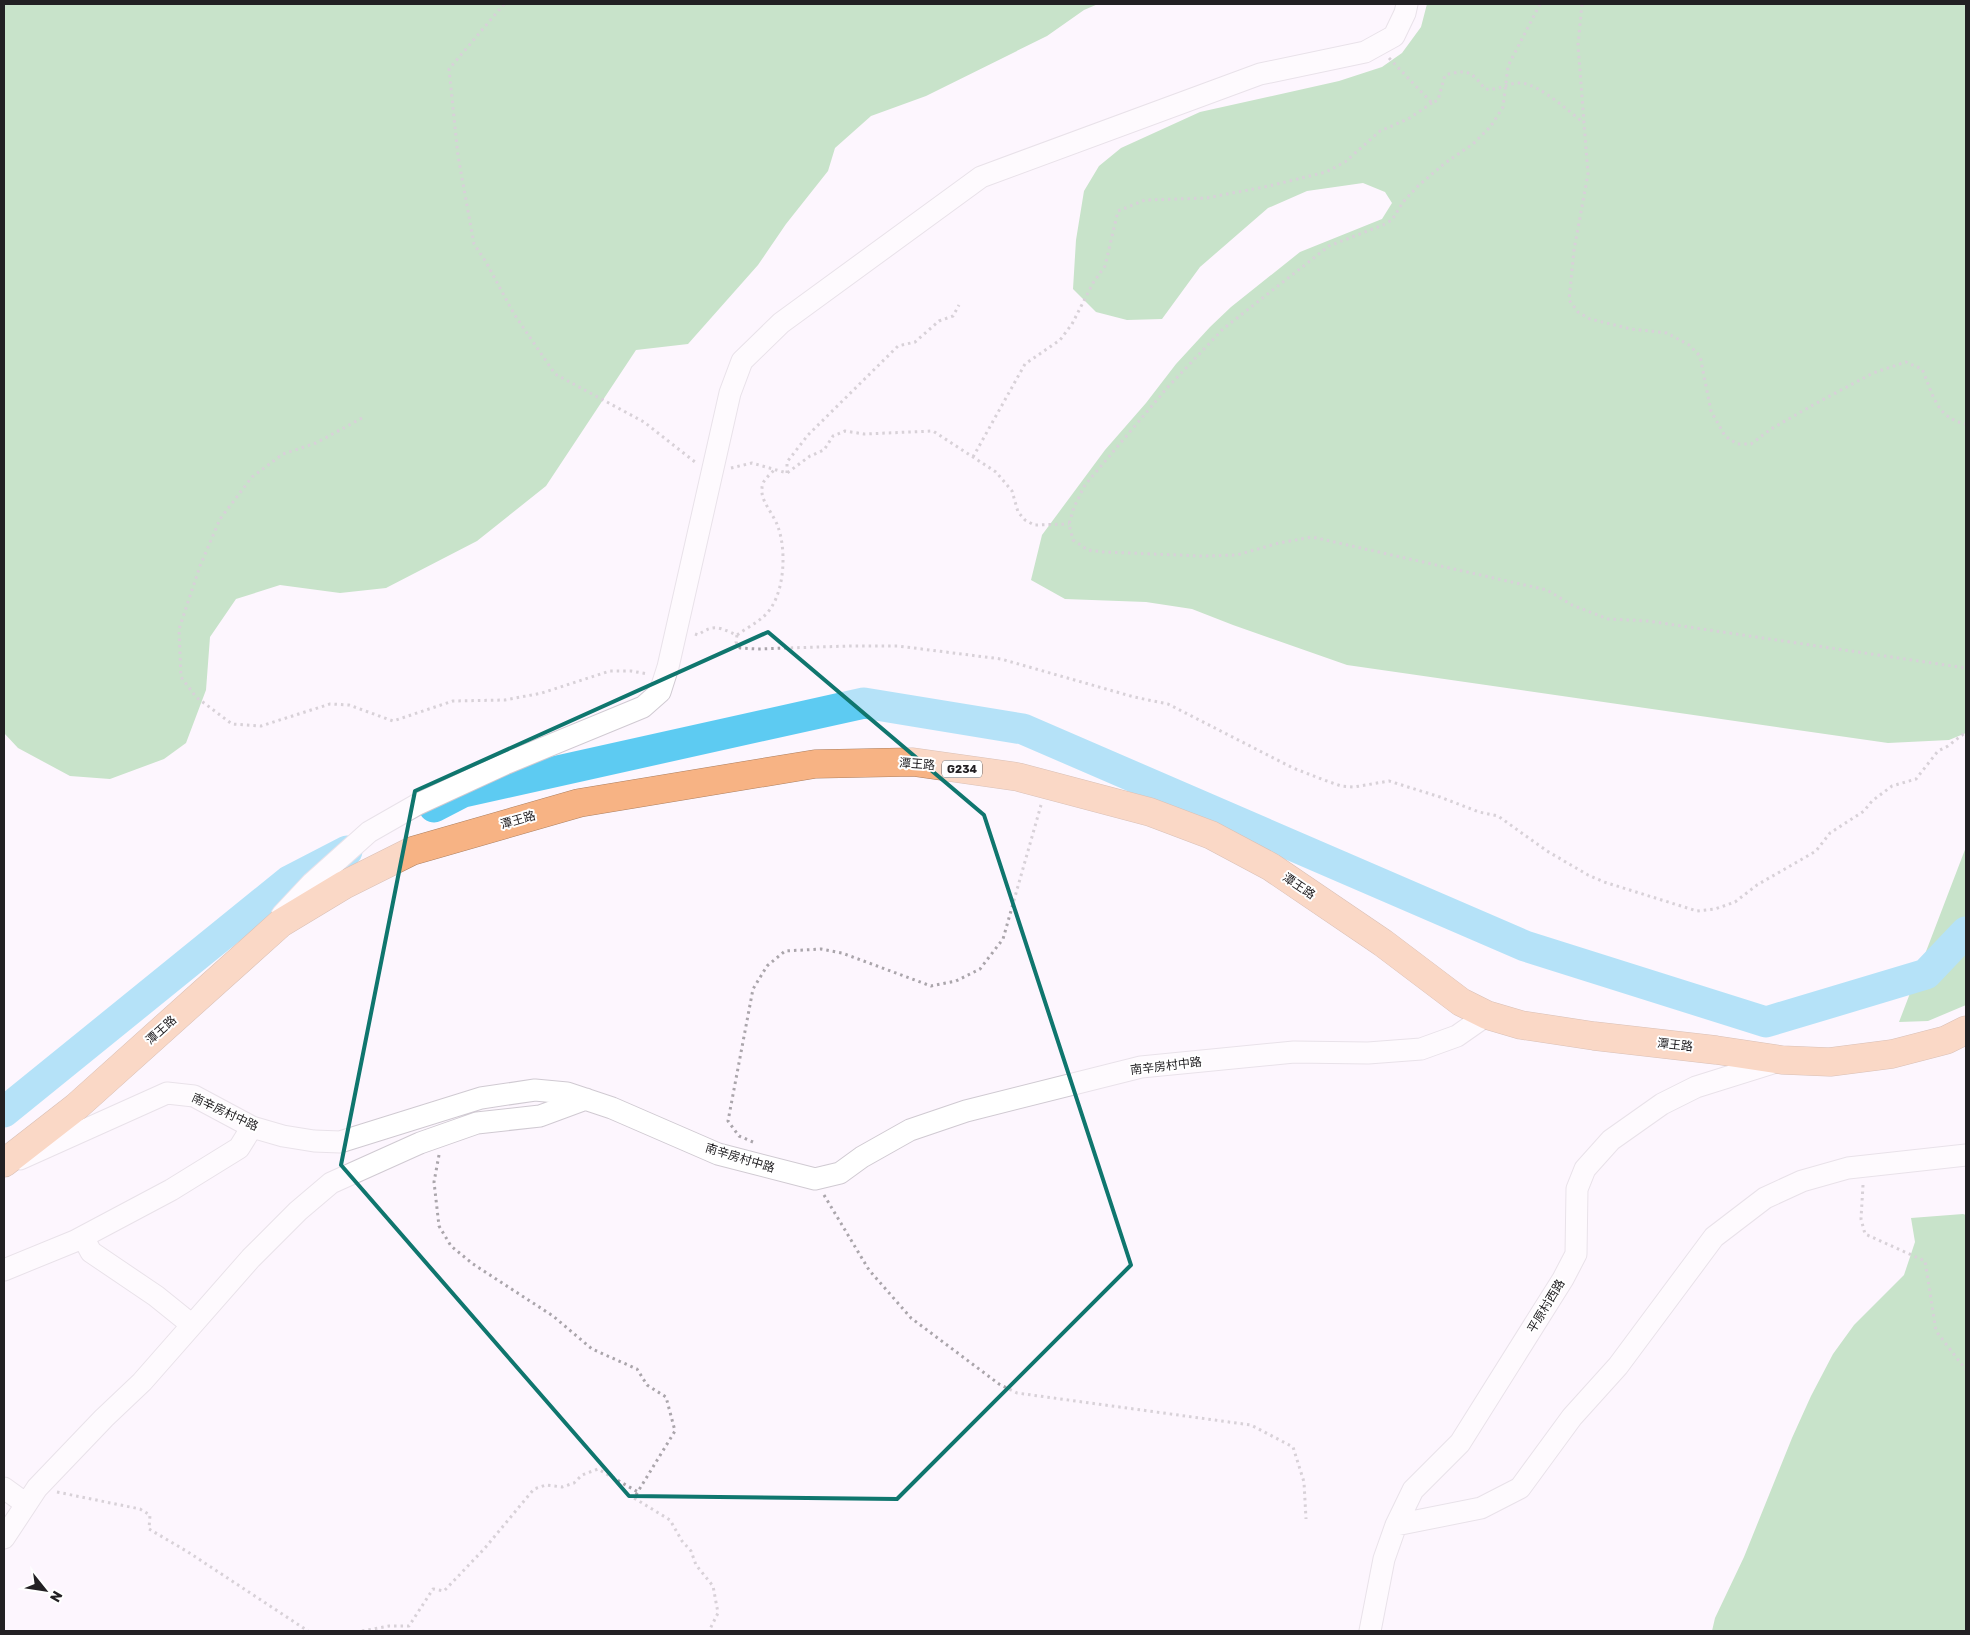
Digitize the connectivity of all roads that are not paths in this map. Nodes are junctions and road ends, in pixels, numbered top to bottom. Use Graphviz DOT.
graph roads {
  1 [pos="1407,4"];
  2 [pos="240,959"];
  3 [pos="1487,1015"];
  4 [pos="1966,1030"];
  5 [pos="1782,1060"];
  6 [pos="586,1099"];
  7 [pos="252,1127"];
  8 [pos="1966,1154"];
  9 [pos="4,1165"];
  10 [pos="83,1237"];
  11 [pos="4,1270"];
  12 [pos="192,1325"];
  13 [pos="4,1488"];
  14 [pos="32,1496"];
  15 [pos="1396,1525"];
  16 [pos="4,1538"];
  17 [pos="1370,1631"];
  1 -- 2 [label="street"];
  2 -- 3 [label="highway, 潭王路 / G234"];
  2 -- 9 [label="highway, 潭王路 / G234"];
  3 -- 5 [label="highway, 潭王路 / G234"];
  3 -- 6 [label="street, 南辛房村中路"];
  4 -- 5 [label="highway, 潭王路 / G234"];
  5 -- 15 [label="street, 平原村西路"];
  6 -- 7 [label="street, 南辛房村中路"];
  6 -- 12 [label="street"];
  7 -- 9 [label="street, 南辛房村中路"];
  7 -- 10 [label="street"];
  8 -- 15 [label="street"];
  10 -- 11 [label="street"];
  10 -- 12 [label="street"];
  12 -- 14 [label="street"];
  13 -- 14 [label="street"];
  14 -- 16 [label="street"];
  15 -- 17 [label="street, 平原村西路"];
}
